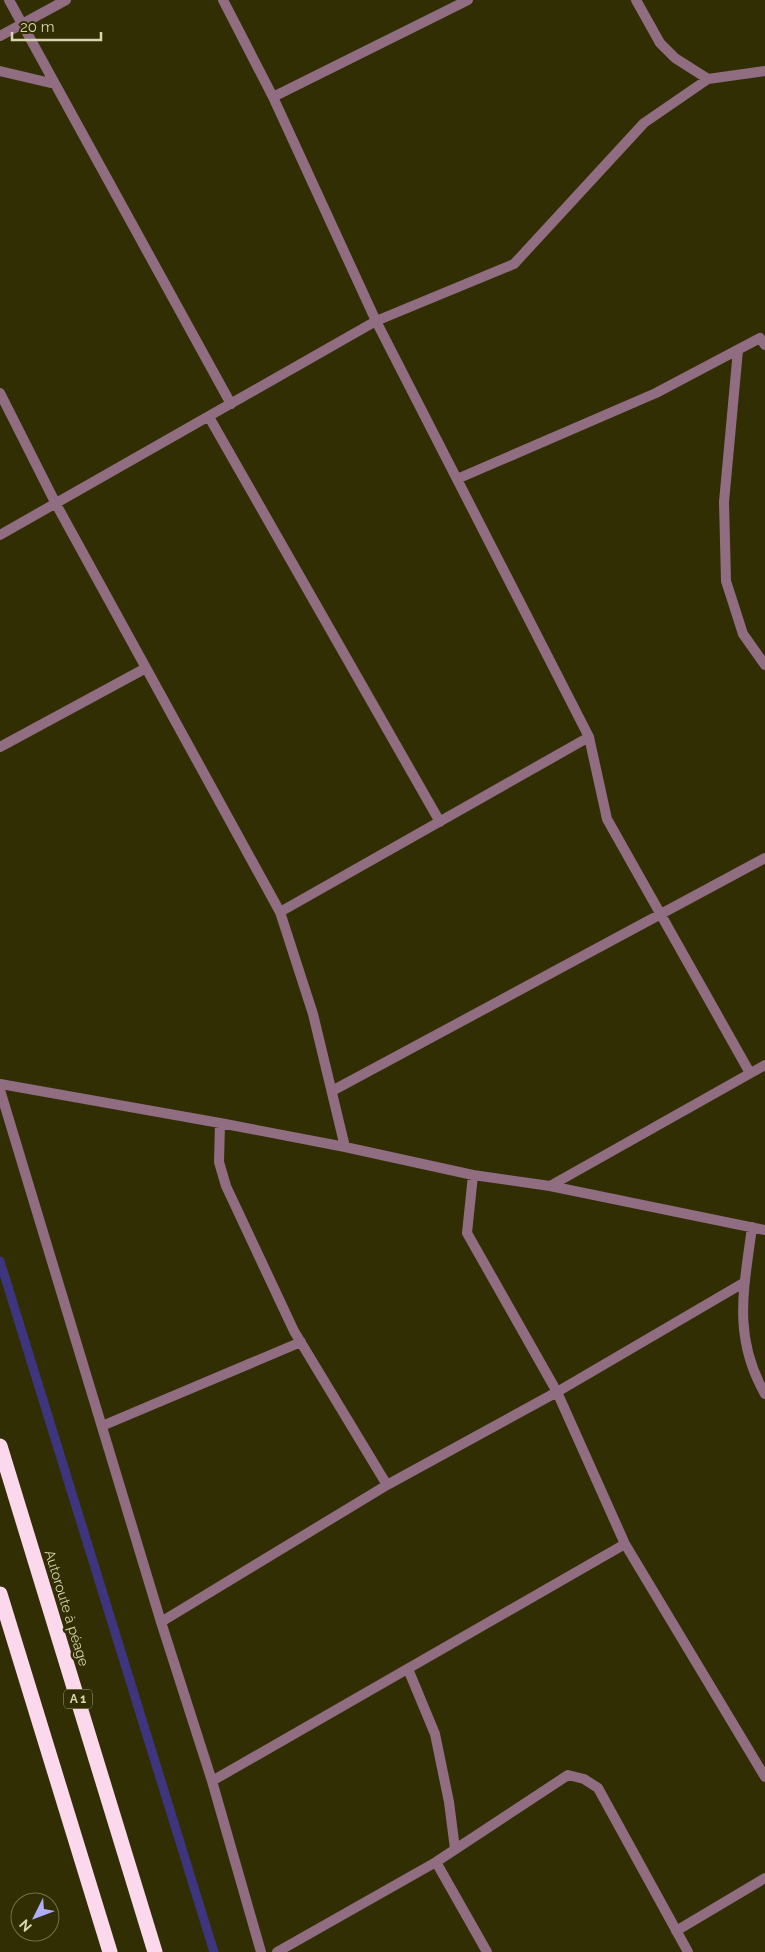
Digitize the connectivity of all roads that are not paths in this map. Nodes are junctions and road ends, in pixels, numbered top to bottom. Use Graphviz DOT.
graph roads {
  1 [pos="9,0"];
  2 [pos="66,0"];
  3 [pos="223,0"];
  4 [pos="468,0"];
  5 [pos="636,0"];
  6 [pos="22,25"];
  7 [pos="0,36"];
  8 [pos="0,71"];
  9 [pos="765,71"];
  10 [pos="708,79"];
  11 [pos="55,84"];
  12 [pos="273,97"];
  13 [pos="376,321"];
  14 [pos="765,345"];
  15 [pos="738,350"];
  16 [pos="0,393"];
  17 [pos="230,404"];
  18 [pos="209,416"];
  19 [pos="457,480"];
  20 [pos="56,504"];
  21 [pos="0,535"];
  22 [pos="765,665"];
  23 [pos="146,668"];
  24 [pos="589,737"];
  25 [pos="0,747"];
  26 [pos="440,822"];
  27 [pos="765,858"];
  28 [pos="280,912"];
  29 [pos="662,914"];
  30 [pos="765,1064"];
  31 [pos="750,1073"];
  32 [pos="0,1084"];
  33 [pos="0,1090"];
  34 [pos="332,1091"];
  35 [pos="220,1123"];
  36 [pos="346,1147"];
  37 [pos="473,1175"];
  38 [pos="550,1186"];
  39 [pos="752,1228"];
  40 [pos="765,1230"];
  41 [pos="745,1282"];
  42 [pos="301,1342"];
  43 [pos="556,1392"];
  44 [pos="765,1394"];
  45 [pos="102,1426"];
  46 [pos="0,1446"];
  47 [pos="388,1485"];
  48 [pos="625,1544"];
  49 [pos="0,1594"];
  50 [pos="161,1622"];
  51 [pos="408,1669"];
  52 [pos="765,1777"];
  53 [pos="212,1781"];
  54 [pos="456,1849"];
  55 [pos="436,1862"];
  56 [pos="765,1878"];
  57 [pos="676,1931"];
  58 [pos="110,1952"];
  59 [pos="155,1952"];
  60 [pos="261,1952"];
  61 [pos="276,1952"];
  62 [pos="487,1952"];
  63 [pos="688,1952"];
  1 -- 6 [label="street"];
  2 -- 6 [label="street"];
  3 -- 12 [label="street"];
  4 -- 12 [label="street"];
  5 -- 10 [label="street"];
  6 -- 7 [label="street"];
  6 -- 11 [label="street"];
  8 -- 11 [label="street"];
  9 -- 10 [label="street"];
  10 -- 13 [label="street"];
  11 -- 17 [label="street"];
  12 -- 13 [label="street"];
  13 -- 17 [label="street"];
  13 -- 19 [label="street"];
  14 -- 15 [label="street"];
  15 -- 19 [label="street"];
  15 -- 22 [label="street"];
  16 -- 20 [label="street"];
  17 -- 18 [label="street"];
  18 -- 20 [label="street"];
  18 -- 26 [label="street"];
  19 -- 24 [label="street"];
  20 -- 21 [label="street"];
  20 -- 23 [label="street"];
  23 -- 25 [label="street"];
  23 -- 28 [label="street"];
  24 -- 26 [label="street"];
  24 -- 29 [label="street"];
  26 -- 28 [label="street"];
  27 -- 29 [label="street"];
  28 -- 34 [label="street"];
  29 -- 31 [label="street"];
  29 -- 34 [label="street"];
  30 -- 31 [label="street"];
  31 -- 38 [label="street"];
  32 -- 35 [label="street"];
  33 -- 45 [label="street"];
  34 -- 36 [label="street"];
  35 -- 36 [label="street"];
  35 -- 42 [label="street"];
  36 -- 37 [label="street"];
  37 -- 38 [label="street"];
  37 -- 43 [label="street"];
  38 -- 39 [label="street"];
  39 -- 40 [label="street"];
  39 -- 41 [label="street"];
  41 -- 43 [label="street"];
  41 -- 44 [label="street"];
  42 -- 45 [label="street"];
  42 -- 47 [label="street"];
  43 -- 47 [label="street"];
  43 -- 48 [label="street"];
  45 -- 50 [label="street"];
  46 -- 59 [label="highway, Autoroute à péage / A 1"];
  47 -- 50 [label="street"];
  48 -- 51 [label="street"];
  48 -- 52 [label="street"];
  49 -- 58 [label="highway"];
  50 -- 53 [label="street"];
  51 -- 53 [label="street"];
  51 -- 54 [label="street"];
  53 -- 60 [label="street"];
  54 -- 55 [label="street"];
  54 -- 57 [label="street"];
  55 -- 61 [label="street"];
  55 -- 62 [label="street"];
  56 -- 57 [label="street"];
  57 -- 63 [label="street"];
}
